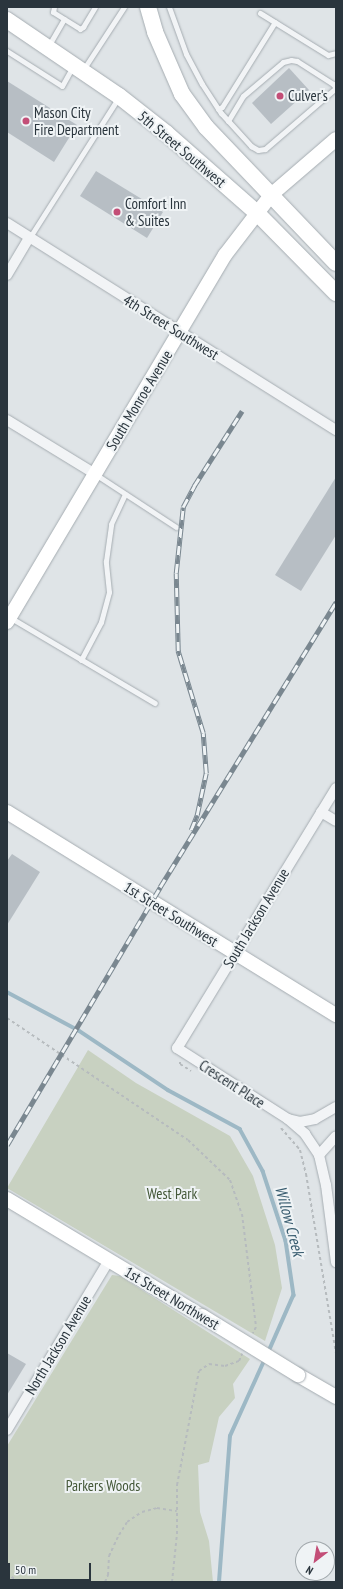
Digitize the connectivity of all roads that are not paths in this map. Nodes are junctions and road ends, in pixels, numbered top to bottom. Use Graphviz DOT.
graph roads {
  1 [pos="54,7"];
  2 [pos="96,7"];
  3 [pos="124,7"];
  4 [pos="148,7"];
  5 [pos="170,7"];
  6 [pos="260,13"];
  7 [pos="64,19"];
  8 [pos="7,20"];
  9 [pos="275,22"];
  10 [pos="47,47"];
  11 [pos="7,51"];
  12 [pos="336,53"];
  13 [pos="78,68"];
  14 [pos="336,88"];
  15 [pos="119,96"];
  16 [pos="218,109"];
  17 [pos="228,121"];
  18 [pos="336,139"];
  19 [pos="271,195"];
  20 [pos="256,212"];
  21 [pos="7,224"];
  22 [pos="29,238"];
  23 [pos="336,263"];
  24 [pos="7,275"];
  25 [pos="336,293"];
  26 [pos="179,332"];
  27 [pos="7,420"];
  28 [pos="336,430"];
  29 [pos="95,474"];
  30 [pos="125,494"];
  31 [pos="176,528"];
  32 [pos="8,618"];
  33 [pos="81,660"];
  34 [pos="155,703"];
  35 [pos="336,788"];
  36 [pos="7,812"];
  37 [pos="321,812"];
  38 [pos="336,821"];
  39 [pos="235,953"];
  40 [pos="336,1015"];
  41 [pos="177,1048"];
  42 [pos="336,1107"];
  43 [pos="288,1119"];
  44 [pos="336,1136"];
  45 [pos="319,1155"];
  46 [pos="7,1199"];
  47 [pos="109,1260"];
  48 [pos="336,1262"];
  49 [pos="336,1398"];
  50 [pos="7,1430"];
  1 -- 7 [label="lane"];
  2 -- 7 [label="lane"];
  3 -- 13 [label="lane"];
  4 -- 19 [label="main road"];
  5 -- 16 [label="lane"];
  6 -- 9 [label="lane"];
  7 -- 10 [label="lane"];
  8 -- 10 [label="main road, 5th Street Southwest"];
  9 -- 12 [label="lane"];
  9 -- 16 [label="lane"];
  10 -- 13 [label="main road, 5th Street Southwest"];
  11 -- 13 [label="lane"];
  13 -- 15 [label="main road, 5th Street Southwest"];
  14 -- 17 [label="lane"];
  14 -- 17 [label="lane"];
  15 -- 20 [label="main road, 5th Street Southwest"];
  15 -- 22 [label="lane"];
  16 -- 17 [label="lane"];
  18 -- 19 [label="main road, South Monroe Avenue"];
  19 -- 20 [label="main road, South Monroe Avenue"];
  19 -- 23 [label="main road"];
  20 -- 25 [label="main road"];
  20 -- 26 [label="main road, South Monroe Avenue"];
  21 -- 22 [label="street, 4th Street Southwest"];
  22 -- 24 [label="street"];
  22 -- 26 [label="street, 4th Street Southwest"];
  26 -- 28 [label="street, 4th Street Southwest"];
  26 -- 29 [label="main road, South Monroe Avenue"];
  27 -- 29 [label="street"];
  29 -- 30 [label="lane"];
  29 -- 32 [label="main road, South Monroe Avenue"];
  30 -- 31 [label="lane"];
  30 -- 33 [label="lane"];
  32 -- 33 [label="lane"];
  33 -- 34 [label="lane"];
  35 -- 37 [label="street, South Jackson Avenue"];
  36 -- 39 [label="main road, 1st Street Southwest"];
  37 -- 38 [label="street"];
  37 -- 39 [label="street, South Jackson Avenue"];
  39 -- 40 [label="main road, 1st Street Southwest"];
  39 -- 41 [label="street, South Jackson Avenue"];
  41 -- 43 [label="street, Crescent Place"];
  42 -- 43 [label="street"];
  43 -- 45 [label="street, Crescent Place"];
  44 -- 45 [label="street"];
  45 -- 48 [label="street"];
  46 -- 47 [label="main road, 1st Street Northwest"];
  47 -- 49 [label="main road, 1st Street Northwest, bridge"];
  47 -- 50 [label="street, North Jackson Avenue"];
}
